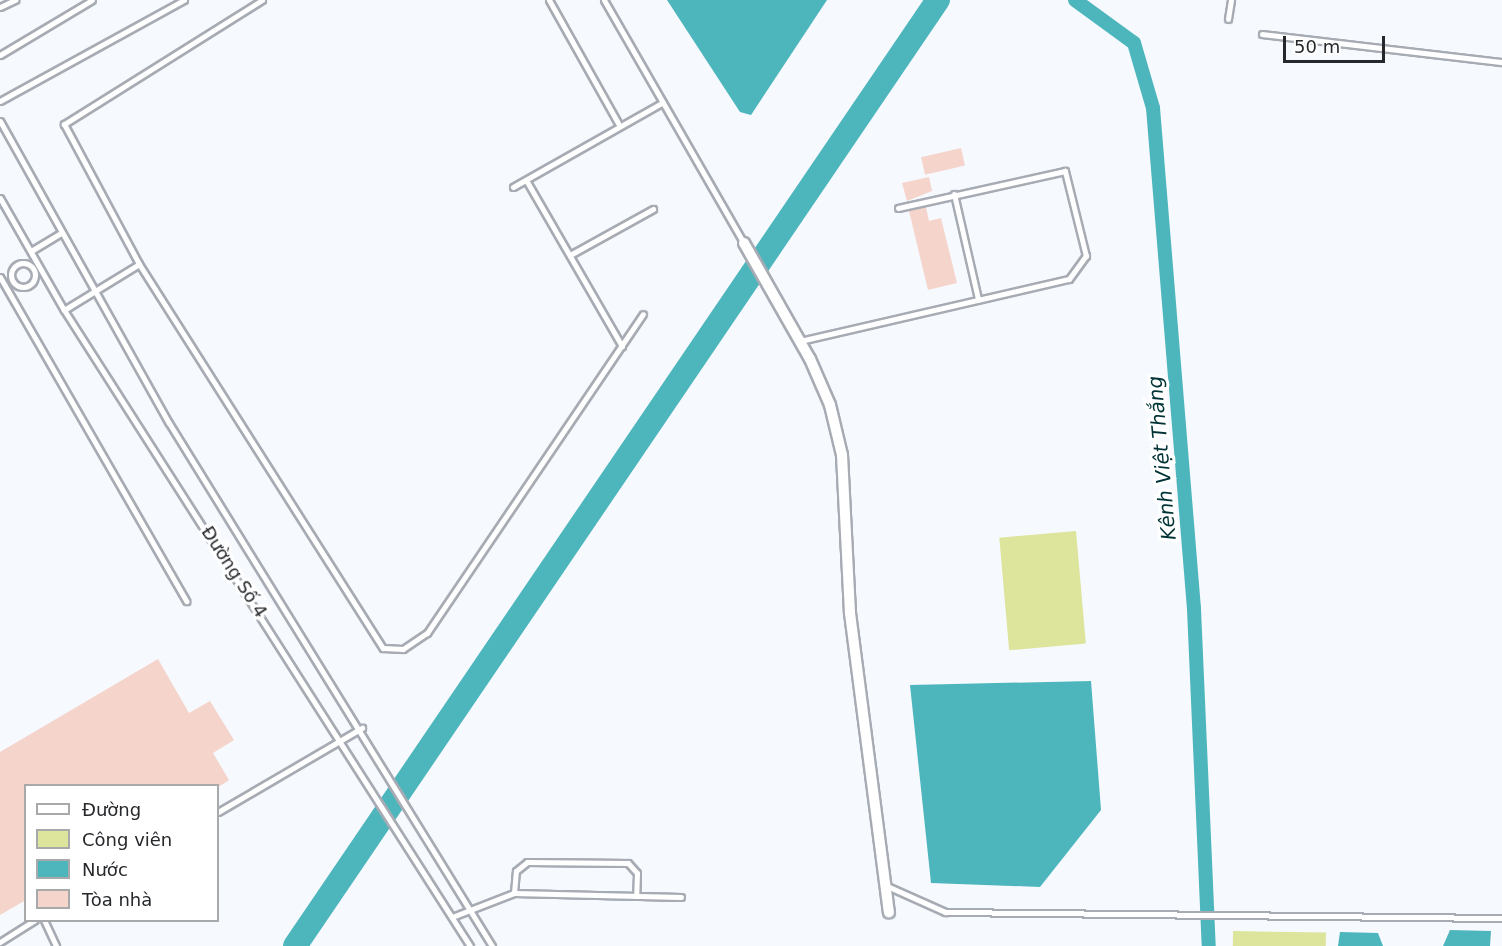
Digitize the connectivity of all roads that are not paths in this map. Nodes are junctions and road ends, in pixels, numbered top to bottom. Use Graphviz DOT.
graph roads {
  1 [pos="15,0"];
  2 [pos="92,0"];
  3 [pos="184,0"];
  4 [pos="262,0"];
  5 [pos="549,0"];
  6 [pos="604,0"];
  7 [pos="1231,0"];
  8 [pos="0,7"];
  9 [pos="1228,20"];
  10 [pos="1262,34"];
  11 [pos="0,55"];
  12 [pos="1502,62"];
  13 [pos="0,101"];
  14 [pos="663,102"];
  15 [pos="0,121"];
  16 [pos="618,123"];
  17 [pos="526,180"];
  18 [pos="513,187"];
  19 [pos="954,194"];
  20 [pos="0,198"];
  21 [pos="898,208"];
  22 [pos="653,209"];
  23 [pos="59,234"];
  24 [pos="744,243"];
  25 [pos="31,252"];
  26 [pos="570,255"];
  27 [pos="139,264"];
  28 [pos="36,267"];
  29 [pos="0,277"];
  30 [pos="12,281"];
  31 [pos="5,285"];
  32 [pos="94,293"];
  33 [pos="978,299"];
  34 [pos="64,310"];
  35 [pos="643,314"];
  36 [pos="800,341"];
  37 [pos="622,346"];
  38 [pos="186,601"];
  39 [pos="362,728"];
  40 [pos="342,740"];
  41 [pos="219,811"];
  42 [pos="886,885"];
  43 [pos="514,893"];
  44 [pos="636,896"];
  45 [pos="681,897"];
  46 [pos="470,907"];
  47 [pos="889,912"];
  48 [pos="452,917"];
  49 [pos="1502,918"];
  50 [pos="33,922"];
  51 [pos="44,922"];
  52 [pos="0,942"];
  53 [pos="56,946"];
  54 [pos="470,946"];
  55 [pos="492,946"];
  1 -- 8 [label="lane"];
  2 -- 11 [label="lane"];
  3 -- 13 [label="lane"];
  4 -- 27 [label="lane"];
  5 -- 16 [label="lane"];
  6 -- 14 [label="lane"];
  7 -- 9 [label="lane"];
  10 -- 12 [label="lane"];
  14 -- 16 [label="lane"];
  14 -- 24 [label="lane"];
  15 -- 23 [label="lane"];
  16 -- 17 [label="lane"];
  17 -- 18 [label="lane"];
  17 -- 26 [label="lane"];
  19 -- 21 [label="lane"];
  19 -- 33 [label="lane"];
  19 -- 33 [label="lane"];
  20 -- 25 [label="lane, Đường Số 4"];
  22 -- 26 [label="lane"];
  23 -- 25 [label="lane"];
  23 -- 32 [label="lane"];
  24 -- 36 [label="street"];
  25 -- 28 [label="lane, Đường Số 4"];
  26 -- 37 [label="lane"];
  27 -- 32 [label="lane"];
  27 -- 37 [label="lane"];
  28 -- 30 [label="lane"];
  28 -- 30 [label="lane"];
  28 -- 34 [label="lane, Đường Số 4"];
  29 -- 31 [label="lane"];
  30 -- 31 [label="lane"];
  31 -- 38 [label="lane"];
  32 -- 34 [label="lane"];
  32 -- 39 [label="lane"];
  33 -- 36 [label="lane"];
  34 -- 40 [label="lane, Đường Số 4"];
  35 -- 37 [label="lane"];
  36 -- 42 [label="street"];
  39 -- 40 [label="lane"];
  39 -- 46 [label="lane"];
  40 -- 41 [label="lane"];
  40 -- 48 [label="lane, Đường Số 4"];
  42 -- 47 [label="street"];
  42 -- 49 [label="lane"];
  43 -- 44 [label="lane"];
  43 -- 44 [label="lane"];
  43 -- 46 [label="lane"];
  44 -- 45 [label="lane"];
  46 -- 48 [label="lane"];
  46 -- 55 [label="lane"];
  48 -- 54 [label="lane, Đường Số 4"];
  50 -- 52 [label="lane"];
  51 -- 53 [label="lane"];
}
